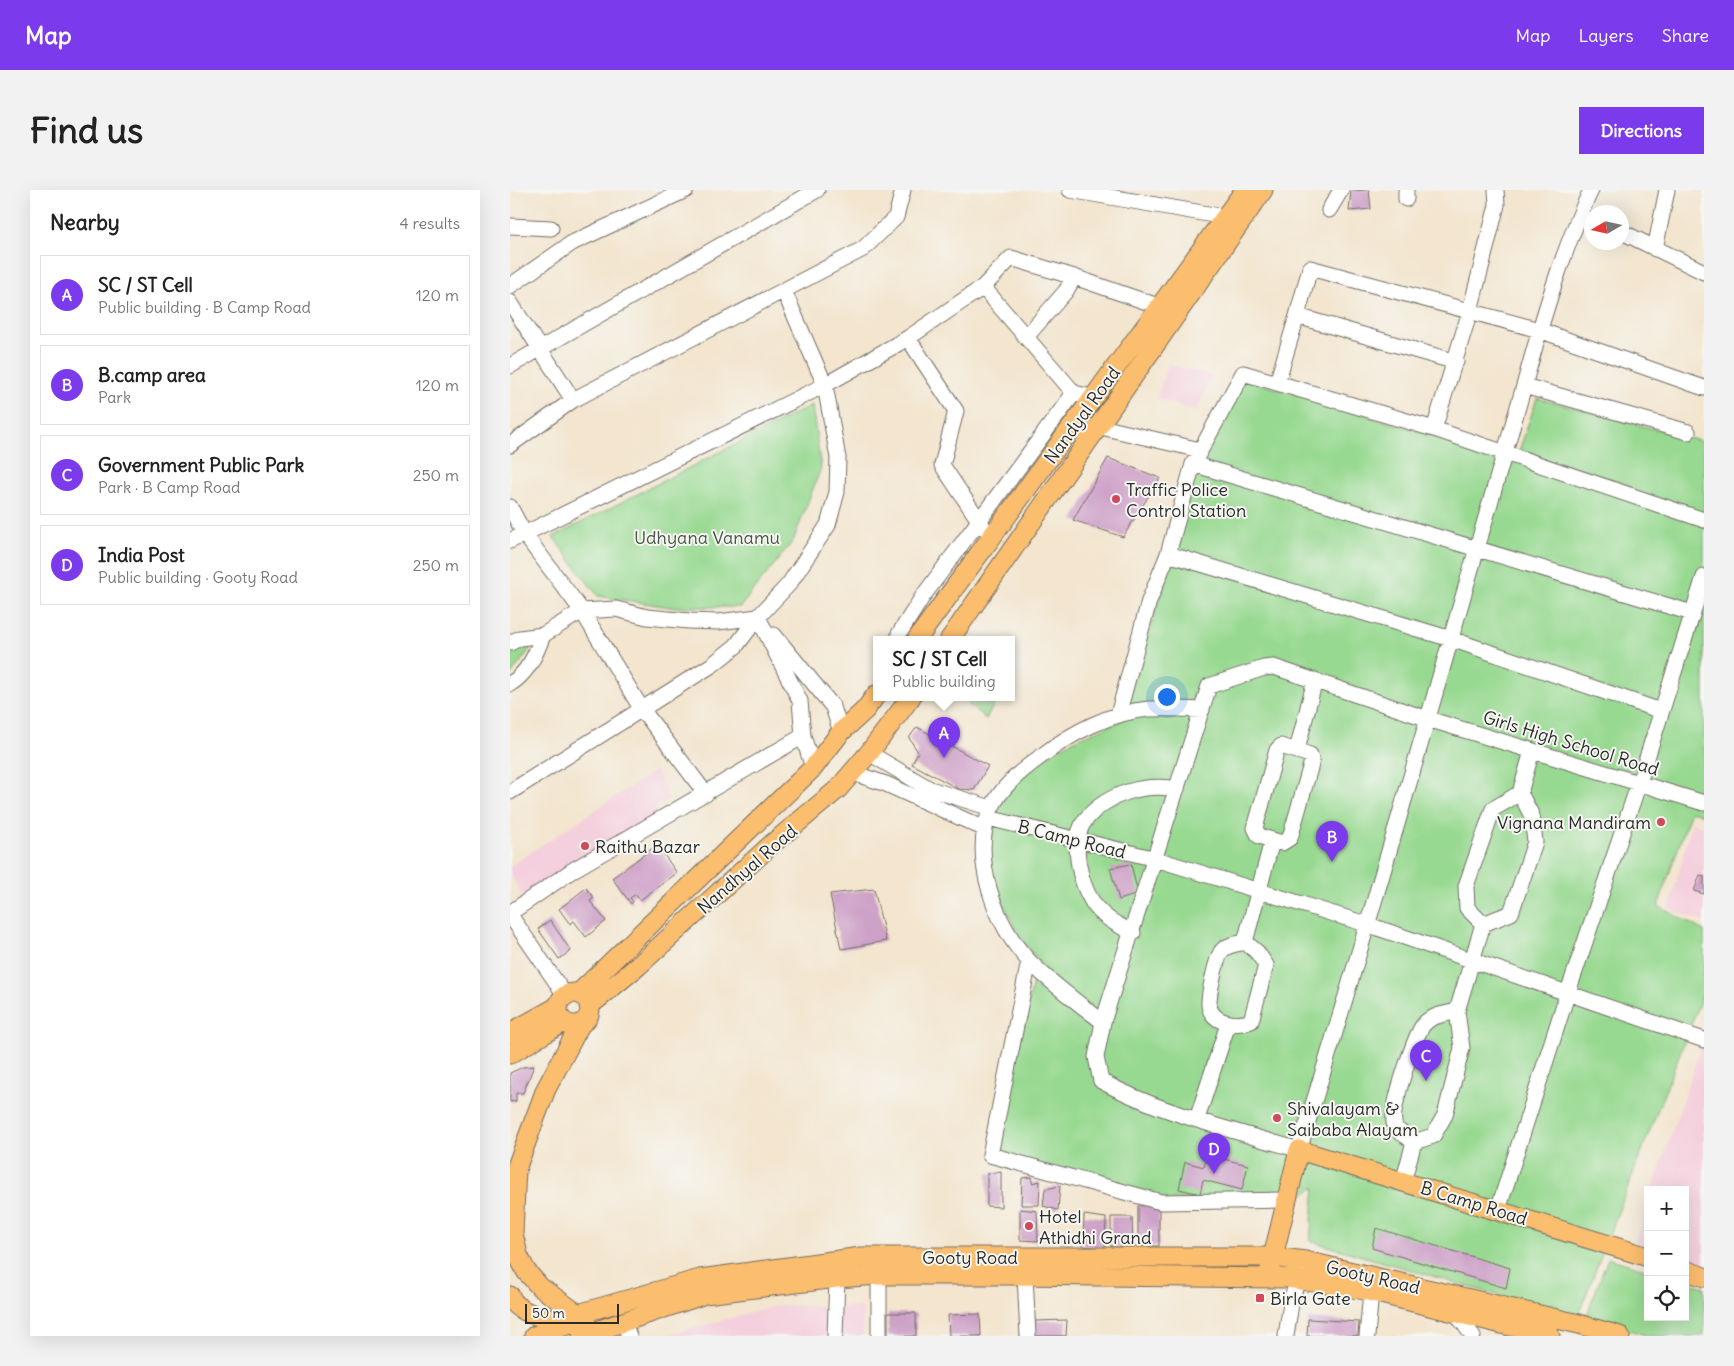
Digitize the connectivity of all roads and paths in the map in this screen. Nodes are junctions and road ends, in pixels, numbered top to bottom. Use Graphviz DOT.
graph roads {
  1 [pos="686,190"];
  2 [pos="817,190"];
  3 [pos="903,190"];
  4 [pos="1070,190"];
  5 [pos="1245,190"];
  6 [pos="1263,190"];
  7 [pos="1341,190"];
  8 [pos="1496,190"];
  9 [pos="1591,190"];
  10 [pos="1667,190"];
  11 [pos="1588,205"];
  12 [pos="1329,210"];
  13 [pos="1225,217"];
  14 [pos="1584,218"];
  15 [pos="510,226"];
  16 [pos="552,228"];
  17 [pos="1629,236"];
  18 [pos="1655,250"];
  19 [pos="1704,272"];
  20 [pos="1074,277"];
  21 [pos="510,286"];
  22 [pos="983,287"];
  23 [pos="784,291"];
  24 [pos="510,302"];
  25 [pos="1161,307"];
  26 [pos="1470,311"];
  27 [pos="1297,316"];
  28 [pos="1539,330"];
  29 [pos="1026,337"];
  30 [pos="908,338"];
  31 [pos="540,349"];
  32 [pos="1456,362"];
  33 [pos="510,366"];
  34 [pos="1277,383"];
  35 [pos="825,386"];
  36 [pos="1524,386"];
  37 [pos="1704,388"];
  38 [pos="1074,393"];
  39 [pos="1095,398"];
  40 [pos="573,400"];
  41 [pos="1097,426"];
  42 [pos="1434,429"];
  43 [pos="1688,432"];
  44 [pos="510,445"];
  45 [pos="1200,450"];
  46 [pos="1505,452"];
  47 [pos="1193,464"];
  48 [pos="510,507"];
  49 [pos="979,520"];
  50 [pos="1704,520"];
  51 [pos="525,535"];
  52 [pos="991,538"];
  53 [pos="510,541"];
  54 [pos="1477,550"];
  55 [pos="1168,554"];
  56 [pos="1704,577"];
  57 [pos="582,611"];
  58 [pos="1692,613"];
  59 [pos="758,617"];
  60 [pos="543,635"];
  61 [pos="899,636"];
  62 [pos="919,636"];
  63 [pos="952,636"];
  64 [pos="1451,639"];
  65 [pos="510,643"];
  66 [pos="1315,680"];
  67 [pos="510,684"];
  68 [pos="873,699"];
  69 [pos="908,701"];
  70 [pos="641,708"];
  71 [pos="865,710"];
  72 [pos="1202,710"];
  73 [pos="1661,711"];
  74 [pos="1118,715"];
  75 [pos="1428,719"];
  76 [pos="894,721"];
  77 [pos="842,732"];
  78 [pos="803,736"];
  79 [pos="1297,750"];
  80 [pos="1532,751"];
  81 [pos="869,752"];
  82 [pos="813,768"];
  83 [pos="853,773"];
  84 [pos="1639,783"];
  85 [pos="838,789"];
  86 [pos="1177,789"];
  87 [pos="510,792"];
  88 [pos="1520,793"];
  89 [pos="706,794"];
  90 [pos="1704,803"];
  91 [pos="988,818"];
  92 [pos="1078,840"];
  93 [pos="1272,841"];
  94 [pos="1156,859"];
  95 [pos="1258,891"];
  96 [pos="510,914"];
  97 [pos="1483,924"];
  98 [pos="1369,925"];
  99 [pos="1133,933"];
  100 [pos="1244,942"];
  101 [pos="1472,960"];
  102 [pos="1029,961"];
  103 [pos="1568,992"];
  104 [pos="573,1008"];
  105 [pos="1457,1011"];
  106 [pos="1103,1022"];
  107 [pos="1228,1024"];
  108 [pos="510,1033"];
  109 [pos="1704,1040"];
  110 [pos="510,1054"];
  111 [pos="1198,1120"];
  112 [pos="1414,1142"];
  113 [pos="1299,1150"];
  114 [pos="513,1178"];
  115 [pos="1403,1182"];
  116 [pos="1287,1200"];
  117 [pos="1498,1210"];
  118 [pos="1644,1256"];
  119 [pos="1274,1257"];
  120 [pos="1305,1261"];
  121 [pos="1689,1271"];
  122 [pos="879,1275"];
  123 [pos="1026,1275"];
  124 [pos="1268,1277"];
  125 [pos="1704,1277"];
  126 [pos="836,1278"];
  127 [pos="1295,1288"];
  128 [pos="1371,1292"];
  129 [pos="510,1296"];
  130 [pos="1455,1312"];
  131 [pos="581,1326"];
  132 [pos="626,1329"];
  133 [pos="534,1336"];
  134 [pos="835,1336"];
  135 [pos="879,1336"];
  136 [pos="1028,1336"];
  137 [pos="1286,1336"];
  138 [pos="1367,1336"];
  139 [pos="1473,1336"];
  140 [pos="1503,1336"];
  141 [pos="1550,1336"];
  142 [pos="1620,1336"];
  1 -- 21 [label="street"];
  2 -- 31 [label="street"];
  3 -- 23 [label="street"];
  4 -- 13 [label="street"];
  5 -- 13 [label="main road, Nandyal Road"];
  6 -- 41 [label="main road, Nandyal Road"];
  7 -- 12 [label="street"];
  8 -- 26 [label="street"];
  9 -- 11 [label="street"];
  10 -- 18 [label="street"];
  13 -- 25 [label="main road, Nandyal Road"];
  14 -- 28 [label="street"];
  15 -- 16 [label="street"];
  17 -- 18 [label="street"];
  18 -- 19 [label="street"];
  20 -- 22 [label="street"];
  20 -- 25 [label="street"];
  20 -- 29 [label="street"];
  22 -- 29 [label="street"];
  22 -- 30 [label="street"];
  23 -- 35 [label="street"];
  23 -- 40 [label="street"];
  24 -- 31 [label="street"];
  25 -- 39 [label="main road, Nandyal Road"];
  26 -- 27 [label="street"];
  26 -- 28 [label="street"];
  26 -- 32 [label="street"];
  27 -- 32 [label="street"];
  27 -- 34 [label="street"];
  28 -- 36 [label="street"];
  28 -- 37 [label="street"];
  29 -- 38 [label="street"];
  30 -- 35 [label="street"];
  30 -- 49 [label="street"];
  31 -- 33 [label="street"];
  31 -- 40 [label="street"];
  32 -- 42 [label="street"];
  34 -- 42 [label="street"];
  34 -- 45 [label="street"];
  35 -- 51 [label="street"];
  35 -- 59 [label="street"];
  36 -- 43 [label="street"];
  36 -- 46 [label="street"];
  38 -- 39 [label="street"];
  38 -- 49 [label="street"];
  39 -- 52 [label="main road, Nandyal Road"];
  40 -- 44 [label="street"];
  41 -- 45 [label="street"];
  41 -- 63 [label="main road, Nandyal Road"];
  42 -- 46 [label="street"];
  45 -- 47 [label="street"];
  46 -- 50 [label="street"];
  46 -- 54 [label="street"];
  47 -- 54 [label="street"];
  47 -- 55 [label="street"];
  48 -- 51 [label="street"];
  49 -- 52 [label="street"];
  49 -- 61 [label="street"];
  51 -- 53 [label="street"];
  51 -- 57 [label="street"];
  52 -- 62 [label="main road, Nandyal Road"];
  54 -- 58 [label="street"];
  54 -- 64 [label="street"];
  55 -- 64 [label="street"];
  55 -- 74 [label="street"];
  56 -- 58 [label="street"];
  57 -- 59 [label="street"];
  57 -- 60 [label="street"];
  57 -- 70 [label="street"];
  58 -- 73 [label="street"];
  59 -- 70 [label="street"];
  59 -- 77 [label="street"];
  59 -- 78 [label="street"];
  60 -- 65 [label="street"];
  60 -- 67 [label="street"];
  64 -- 73 [label="street"];
  64 -- 75 [label="street"];
  66 -- 72 [label="street, Girls High School Road"];
  66 -- 75 [label="street, Girls High School Road"];
  66 -- 79 [label="street"];
  68 -- 71 [label="main road"];
  69 -- 76 [label="main road"];
  70 -- 87 [label="street"];
  70 -- 89 [label="street"];
  71 -- 76 [label="main road"];
  71 -- 77 [label="main road"];
  72 -- 74 [label="street"];
  72 -- 86 [label="street"];
  73 -- 84 [label="street"];
  74 -- 91 [label="street"];
  75 -- 80 [label="street, Girls High School Road"];
  75 -- 98 [label="street"];
  76 -- 81 [label="main road, Nandhyal Road"];
  77 -- 82 [label="main road"];
  78 -- 82 [label="street"];
  78 -- 89 [label="street"];
  79 -- 93 [label="street"];
  79 -- 93 [label="street"];
  80 -- 84 [label="street, Girls High School Road"];
  80 -- 88 [label="street"];
  81 -- 83 [label="main road, Nandhyal Road"];
  81 -- 91 [label="street"];
  82 -- 85 [label="main road"];
  82 -- 104 [label="main road"];
  83 -- 85 [label="main road, Nandhyal Road"];
  83 -- 91 [label="street, B Camp Road"];
  84 -- 90 [label="street, Girls High School Road"];
  84 -- 103 [label="street"];
  85 -- 104 [label="main road, Nandhyal Road"];
  86 -- 92 [label="street"];
  86 -- 94 [label="street"];
  88 -- 97 [label="street"];
  88 -- 97 [label="street"];
  89 -- 96 [label="street"];
  91 -- 92 [label="street, B Camp Road"];
  91 -- 102 [label="street"];
  92 -- 94 [label="street, B Camp Road"];
  92 -- 99 [label="street"];
  93 -- 95 [label="street"];
  94 -- 95 [label="street, B Camp Road"];
  94 -- 99 [label="street"];
  95 -- 98 [label="street, B Camp Road"];
  95 -- 100 [label="street"];
  96 -- 104 [label="street"];
  97 -- 101 [label="street"];
  98 -- 101 [label="street, B Camp Road"];
  98 -- 113 [label="street"];
  99 -- 106 [label="street"];
  100 -- 107 [label="street"];
  100 -- 107 [label="street"];
  101 -- 103 [label="street, B Camp Road"];
  101 -- 105 [label="street"];
  102 -- 106 [label="street"];
  102 -- 116 [label="street"];
  103 -- 109 [label="street, B Camp Road"];
  103 -- 117 [label="street"];
  104 -- 108 [label="main road"];
  104 -- 110 [label="main road"];
  104 -- 114 [label="main road"];
  105 -- 112 [label="street"];
  105 -- 112 [label="street"];
  106 -- 111 [label="street"];
  107 -- 111 [label="street"];
  111 -- 113 [label="street"];
  112 -- 115 [label="street"];
  113 -- 115 [label="main road, B Camp Road"];
  113 -- 116 [label="main road"];
  114 -- 131 [label="main road"];
  115 -- 117 [label="main road, B Camp Road"];
  116 -- 119 [label="main road"];
  117 -- 118 [label="main road, B Camp Road"];
  119 -- 120 [label="main road, Gooty Road"];
  119 -- 124 [label="main road"];
  119 -- 131 [label="main road, Gooty Road"];
  120 -- 127 [label="street"];
  120 -- 142 [label="main road, Gooty Road"];
  121 -- 125 [label="main road"];
  122 -- 123 [label="main road, Gooty Road"];
  122 -- 126 [label="main road, Gooty Road"];
  122 -- 135 [label="street"];
  123 -- 124 [label="main road, Gooty Road"];
  123 -- 136 [label="street"];
  124 -- 127 [label="main road, Gooty Road"];
  126 -- 132 [label="main road, Gooty Road"];
  126 -- 134 [label="street"];
  127 -- 128 [label="main road, Gooty Road"];
  127 -- 137 [label="street"];
  128 -- 130 [label="main road, Gooty Road"];
  128 -- 138 [label="street"];
  129 -- 131 [label="main road"];
  130 -- 139 [label="street"];
  130 -- 140 [label="main road"];
  130 -- 141 [label="main road, Gooty Road"];
  131 -- 132 [label="main road, Gooty Road"];
  131 -- 133 [label="main road, Gooty Road"];
}
